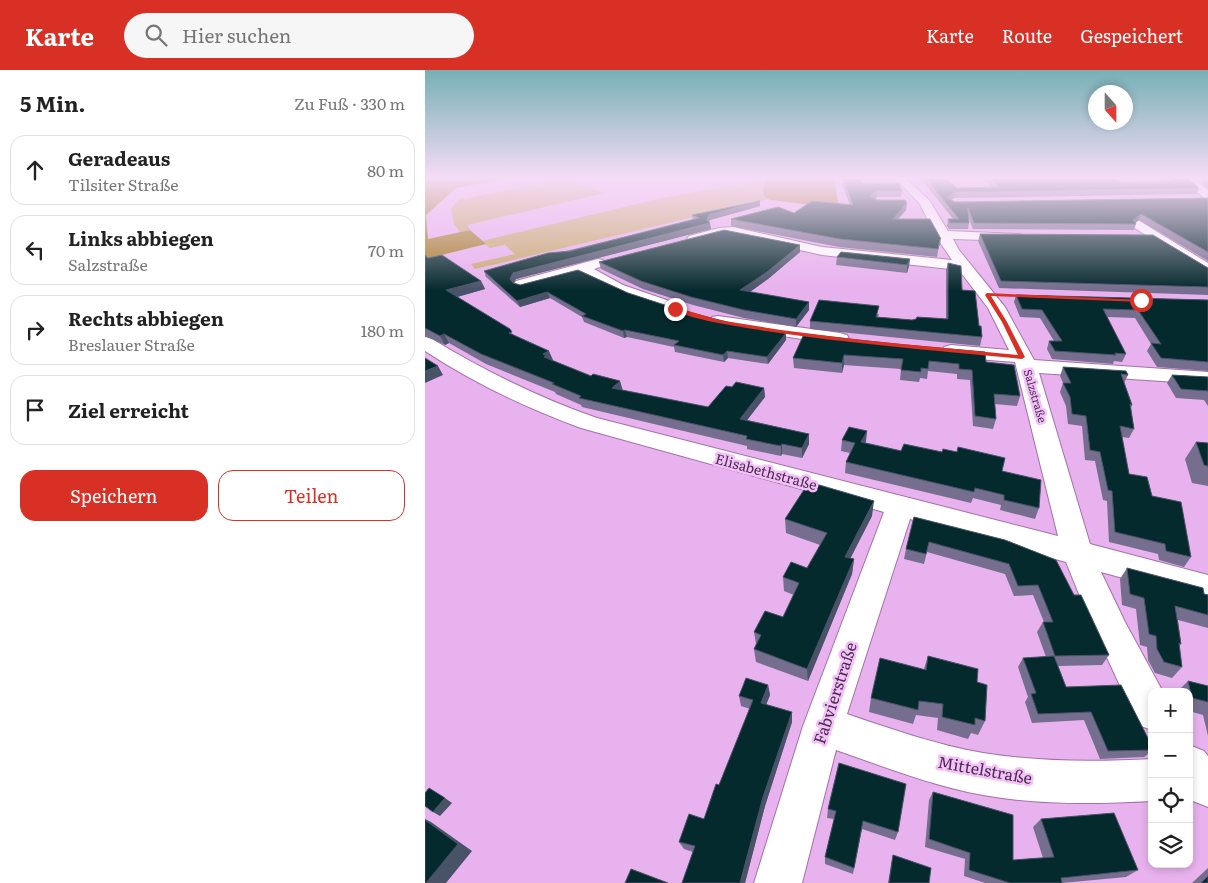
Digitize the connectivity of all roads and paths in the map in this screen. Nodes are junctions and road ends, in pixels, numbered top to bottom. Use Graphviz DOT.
graph roads {
  1 [pos="932,215"];
  2 [pos="1119,215"];
  3 [pos="736,220"];
  4 [pos="719,232"];
  5 [pos="942,234"];
  6 [pos="1127,236"];
  7 [pos="1153,236"];
  8 [pos="1030,237"];
  9 [pos="678,243"];
  10 [pos="616,259"];
  11 [pos="964,266"];
  12 [pos="581,268"];
  13 [pos="1208,270"];
  14 [pos="522,284"];
  15 [pos="987,295"];
  16 [pos="1007,296"];
  17 [pos="861,342"];
  18 [pos="425,343"];
  19 [pos="934,349"];
  20 [pos="1025,361"];
  21 [pos="1208,378"];
  22 [pos="900,506"];
  23 [pos="1078,554"];
  24 [pos="1208,588"];
  25 [pos="1148,703"];
  26 [pos="823,726"];
  27 [pos="1148,780"];
  28 [pos="779,883"];
  1 -- 5 [label="street, Salzstraße"];
  2 -- 7 [label="street"];
  3 -- 4 [label="street"];
  4 -- 9 [label="street"];
  4 -- 11 [label="street"];
  5 -- 8 [label="street"];
  5 -- 11 [label="street, Salzstraße"];
  6 -- 7 [label="street"];
  7 -- 13 [label="street"];
  10 -- 12 [label="street"];
  11 -- 15 [label="street, Salzstraße"];
  12 -- 14 [label="street"];
  12 -- 17 [label="street"];
  15 -- 16 [label="street"];
  15 -- 20 [label="street, Salzstraße"];
  18 -- 22 [label="street, Elisabethstraße"];
  19 -- 20 [label="street"];
  20 -- 21 [label="street"];
  20 -- 23 [label="street, Salzstraße"];
  22 -- 23 [label="street, Elisabethstraße"];
  22 -- 26 [label="street, Fabvierstraße"];
  23 -- 24 [label="street, Elisabethstraße"];
  23 -- 25 [label="street, Salzstraße"];
  26 -- 27 [label="street, Mittelstraße"];
  26 -- 28 [label="street, Fabvierstraße"];
}
